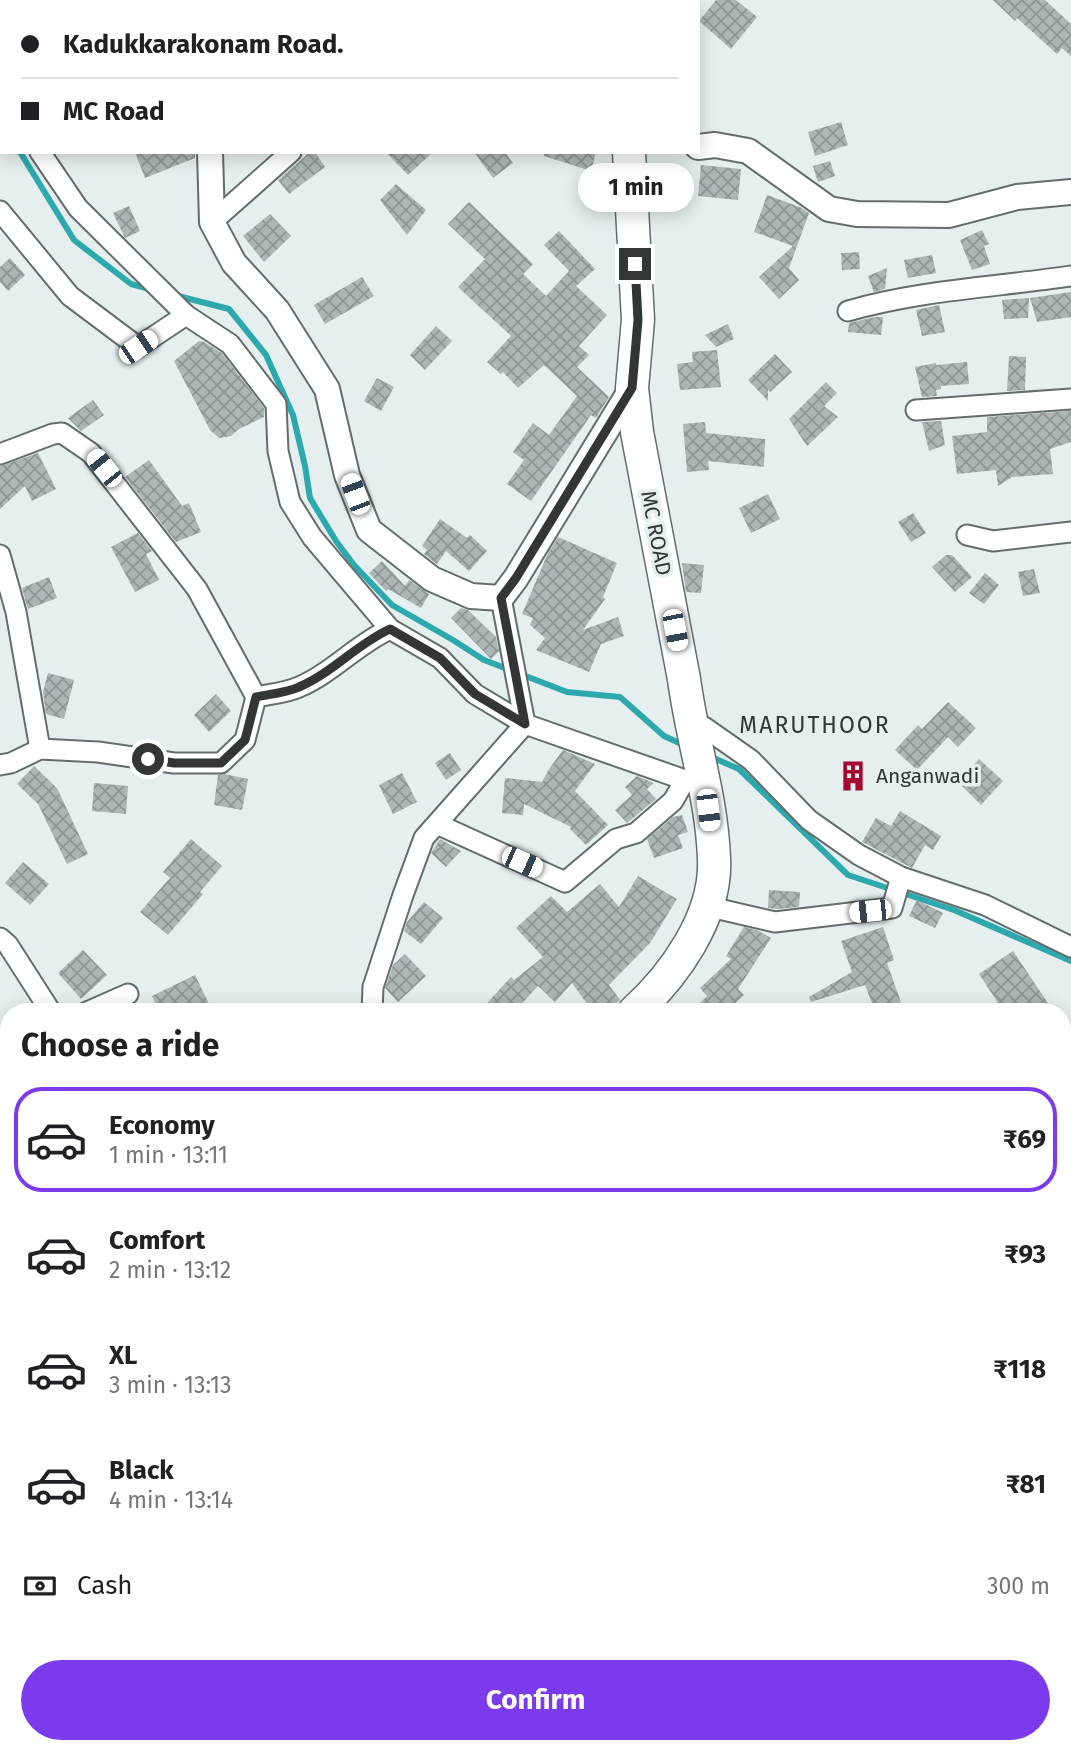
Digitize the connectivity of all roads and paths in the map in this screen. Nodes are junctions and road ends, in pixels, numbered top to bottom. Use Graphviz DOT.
graph roads {
  1 [pos="700,147"];
  2 [pos="41,154"];
  3 [pos="210,154"];
  4 [pos="289,154"];
  5 [pos="629,154"];
  6 [pos="1071,192"];
  7 [pos="0,211"];
  8 [pos="212,222"];
  9 [pos="1071,276"];
  10 [pos="848,311"];
  11 [pos="186,314"];
  12 [pos="632,388"];
  13 [pos="1071,399"];
  14 [pos="916,410"];
  15 [pos="0,454"];
  16 [pos="1071,533"];
  17 [pos="967,535"];
  18 [pos="0,555"];
  19 [pos="501,598"];
  20 [pos="390,629"];
  21 [pos="256,697"];
  22 [pos="696,721"];
  23 [pos="525,724"];
  24 [pos="40,749"];
  25 [pos="0,765"];
  26 [pos="695,783"];
  27 [pos="437,824"];
  28 [pos="901,877"];
  29 [pos="706,906"];
  30 [pos="0,938"];
  31 [pos="1071,947"];
  32 [pos="128,994"];
  33 [pos="45,1003"];
  34 [pos="108,1003"];
  35 [pos="372,1003"];
  36 [pos="643,1003"];
  1 -- 6 [label="street"];
  2 -- 11 [label="street"];
  3 -- 8 [label="street"];
  4 -- 8 [label="street"];
  5 -- 12 [label="main road, MC ROAD"];
  7 -- 11 [label="street"];
  8 -- 19 [label="street"];
  9 -- 10 [label="street"];
  11 -- 20 [label="street"];
  12 -- 19 [label="street"];
  12 -- 22 [label="main road, MC ROAD"];
  13 -- 14 [label="street"];
  15 -- 21 [label="street"];
  16 -- 17 [label="street"];
  18 -- 24 [label="street"];
  19 -- 23 [label="street"];
  20 -- 21 [label="street"];
  20 -- 23 [label="street"];
  21 -- 24 [label="street"];
  22 -- 26 [label="main road, MC ROAD"];
  22 -- 28 [label="street"];
  23 -- 26 [label="street"];
  23 -- 27 [label="street"];
  24 -- 25 [label="street"];
  26 -- 27 [label="street"];
  26 -- 29 [label="main road, MC ROAD"];
  27 -- 35 [label="street"];
  28 -- 29 [label="street"];
  28 -- 31 [label="street"];
  29 -- 36 [label="main road, MC ROAD"];
  30 -- 33 [label="street"];
  32 -- 34 [label="street"];
}
